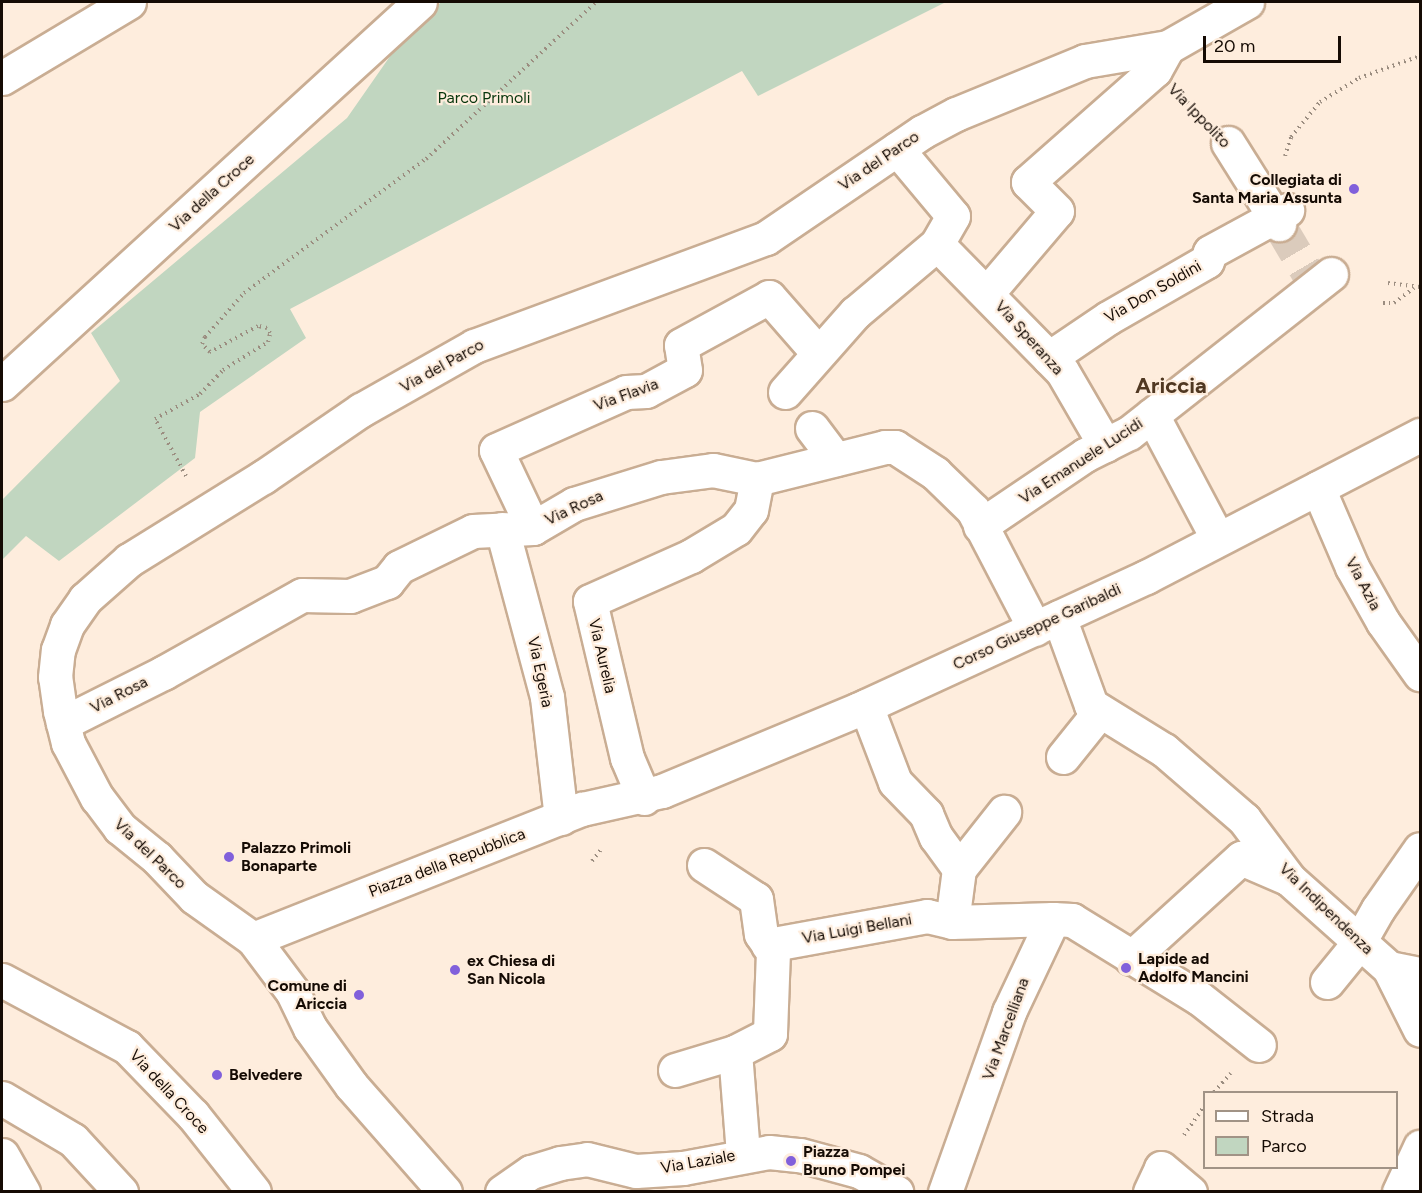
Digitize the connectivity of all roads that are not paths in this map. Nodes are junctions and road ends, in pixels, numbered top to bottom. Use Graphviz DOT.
graph roads {
  1 [pos="129,2"];
  2 [pos="420,2"];
  3 [pos="1247,2"];
  4 [pos="1161,58"];
  5 [pos="2,78"];
  6 [pos="1228,143"];
  7 [pos="897,149"];
  8 [pos="1280,217"];
  9 [pos="937,244"];
  10 [pos="1319,278"];
  11 [pos="988,292"];
  12 [pos="818,353"];
  13 [pos="1049,358"];
  14 [pos="2,384"];
  15 [pos="785,392"];
  16 [pos="1152,415"];
  17 [pos="812,428"];
  18 [pos="1420,435"];
  19 [pos="1105,445"];
  20 [pos="835,459"];
  21 [pos="757,479"];
  22 [pos="1318,488"];
  23 [pos="980,526"];
  24 [pos="517,529"];
  25 [pos="1218,539"];
  26 [pos="1047,623"];
  27 [pos="1420,674"];
  28 [pos="866,706"];
  29 [pos="1100,711"];
  30 [pos="63,723"];
  31 [pos="1064,758"];
  32 [pos="644,798"];
  33 [pos="1004,812"];
  34 [pos="561,818"];
  35 [pos="1420,849"];
  36 [pos="704,865"];
  37 [pos="958,869"];
  38 [pos="1289,879"];
  39 [pos="1053,919"];
  40 [pos="951,922"];
  41 [pos="253,939"];
  42 [pos="1358,944"];
  43 [pos="768,945"];
  44 [pos="1131,958"];
  45 [pos="1389,968"];
  46 [pos="1420,974"];
  47 [pos="2,980"];
  48 [pos="1327,982"];
  49 [pos="1420,1030"];
  50 [pos="1259,1045"];
  51 [pos="735,1052"];
  52 [pos="675,1070"];
  53 [pos="2,1098"];
  54 [pos="1418,1152"];
  55 [pos="743,1154"];
  56 [pos="2,1155"];
  57 [pos="1156,1180"];
  58 [pos="23,1191"];
  59 [pos="121,1191"];
  60 [pos="254,1191"];
  61 [pos="445,1191"];
  62 [pos="502,1191"];
  63 [pos="896,1191"];
  64 [pos="945,1191"];
  65 [pos="1190,1191"];
  66 [pos="1399,1191"];
  1 -- 5 [label="street"];
  2 -- 14 [label="street, Via della Croce"];
  3 -- 4 [label="street, Via del Parco"];
  4 -- 7 [label="street, Via del Parco"];
  4 -- 11 [label="street"];
  6 -- 8 [label="street, Via Ippolito"];
  7 -- 9 [label="street"];
  7 -- 30 [label="street, Via del Parco"];
  8 -- 13 [label="street, Via Don Soldini"];
  9 -- 11 [label="street, Via Speranza"];
  9 -- 12 [label="street"];
  10 -- 16 [label="street, Via Emanuele Lucidi"];
  11 -- 13 [label="street, Via Speranza"];
  12 -- 15 [label="street"];
  12 -- 24 [label="street, Via Flavia"];
  13 -- 19 [label="street, Via Speranza"];
  16 -- 19 [label="street, Via Emanuele Lucidi"];
  16 -- 25 [label="street, Via Emanuele Lucidi"];
  17 -- 20 [label="street"];
  18 -- 22 [label="street, Corso Giuseppe Garibaldi"];
  19 -- 23 [label="street, Via Emanuele Lucidi"];
  20 -- 21 [label="street, Via Rosa"];
  20 -- 23 [label="street, Via Rosa"];
  21 -- 24 [label="street, Via Rosa"];
  21 -- 32 [label="street, Via Aurelia"];
  22 -- 25 [label="street, Corso Giuseppe Garibaldi"];
  22 -- 27 [label="street, Via Azia"];
  23 -- 26 [label="street, Via Rosa"];
  24 -- 30 [label="street, Via Rosa"];
  24 -- 34 [label="street, Via Egeria"];
  25 -- 26 [label="street, Corso Giuseppe Garibaldi"];
  26 -- 28 [label="street, Corso Giuseppe Garibaldi"];
  26 -- 29 [label="street, Via Indipendenza"];
  28 -- 32 [label="street, Corso Giuseppe Garibaldi"];
  28 -- 37 [label="street"];
  29 -- 31 [label="street"];
  29 -- 38 [label="street, Via Indipendenza"];
  30 -- 41 [label="street, Via del Parco"];
  32 -- 34 [label="street, Piazza della Repubblica"];
  33 -- 37 [label="street"];
  34 -- 41 [label="street, Piazza della Repubblica"];
  35 -- 42 [label="street"];
  36 -- 43 [label="street"];
  37 -- 40 [label="street"];
  38 -- 42 [label="street, Via Indipendenza"];
  38 -- 44 [label="street"];
  39 -- 40 [label="street, Via Luigi Bellani"];
  39 -- 44 [label="street"];
  39 -- 64 [label="street, Via Marcelliana"];
  40 -- 43 [label="street, Via Luigi Bellani"];
  41 -- 61 [label="street, Via del Parco"];
  42 -- 45 [label="street, Via Indipendenza"];
  42 -- 48 [label="street"];
  43 -- 51 [label="street"];
  44 -- 50 [label="street"];
  45 -- 46 [label="street"];
  45 -- 49 [label="street, Via Indipendenza"];
  47 -- 60 [label="street, Via della Croce"];
  51 -- 52 [label="street"];
  51 -- 55 [label="street"];
  53 -- 59 [label="street"];
  54 -- 66 [label="street"];
  55 -- 62 [label="street, Via Laziale"];
  55 -- 63 [label="street, Via Laziale"];
  56 -- 58 [label="street"];
  57 -- 65 [label="street"];
}
